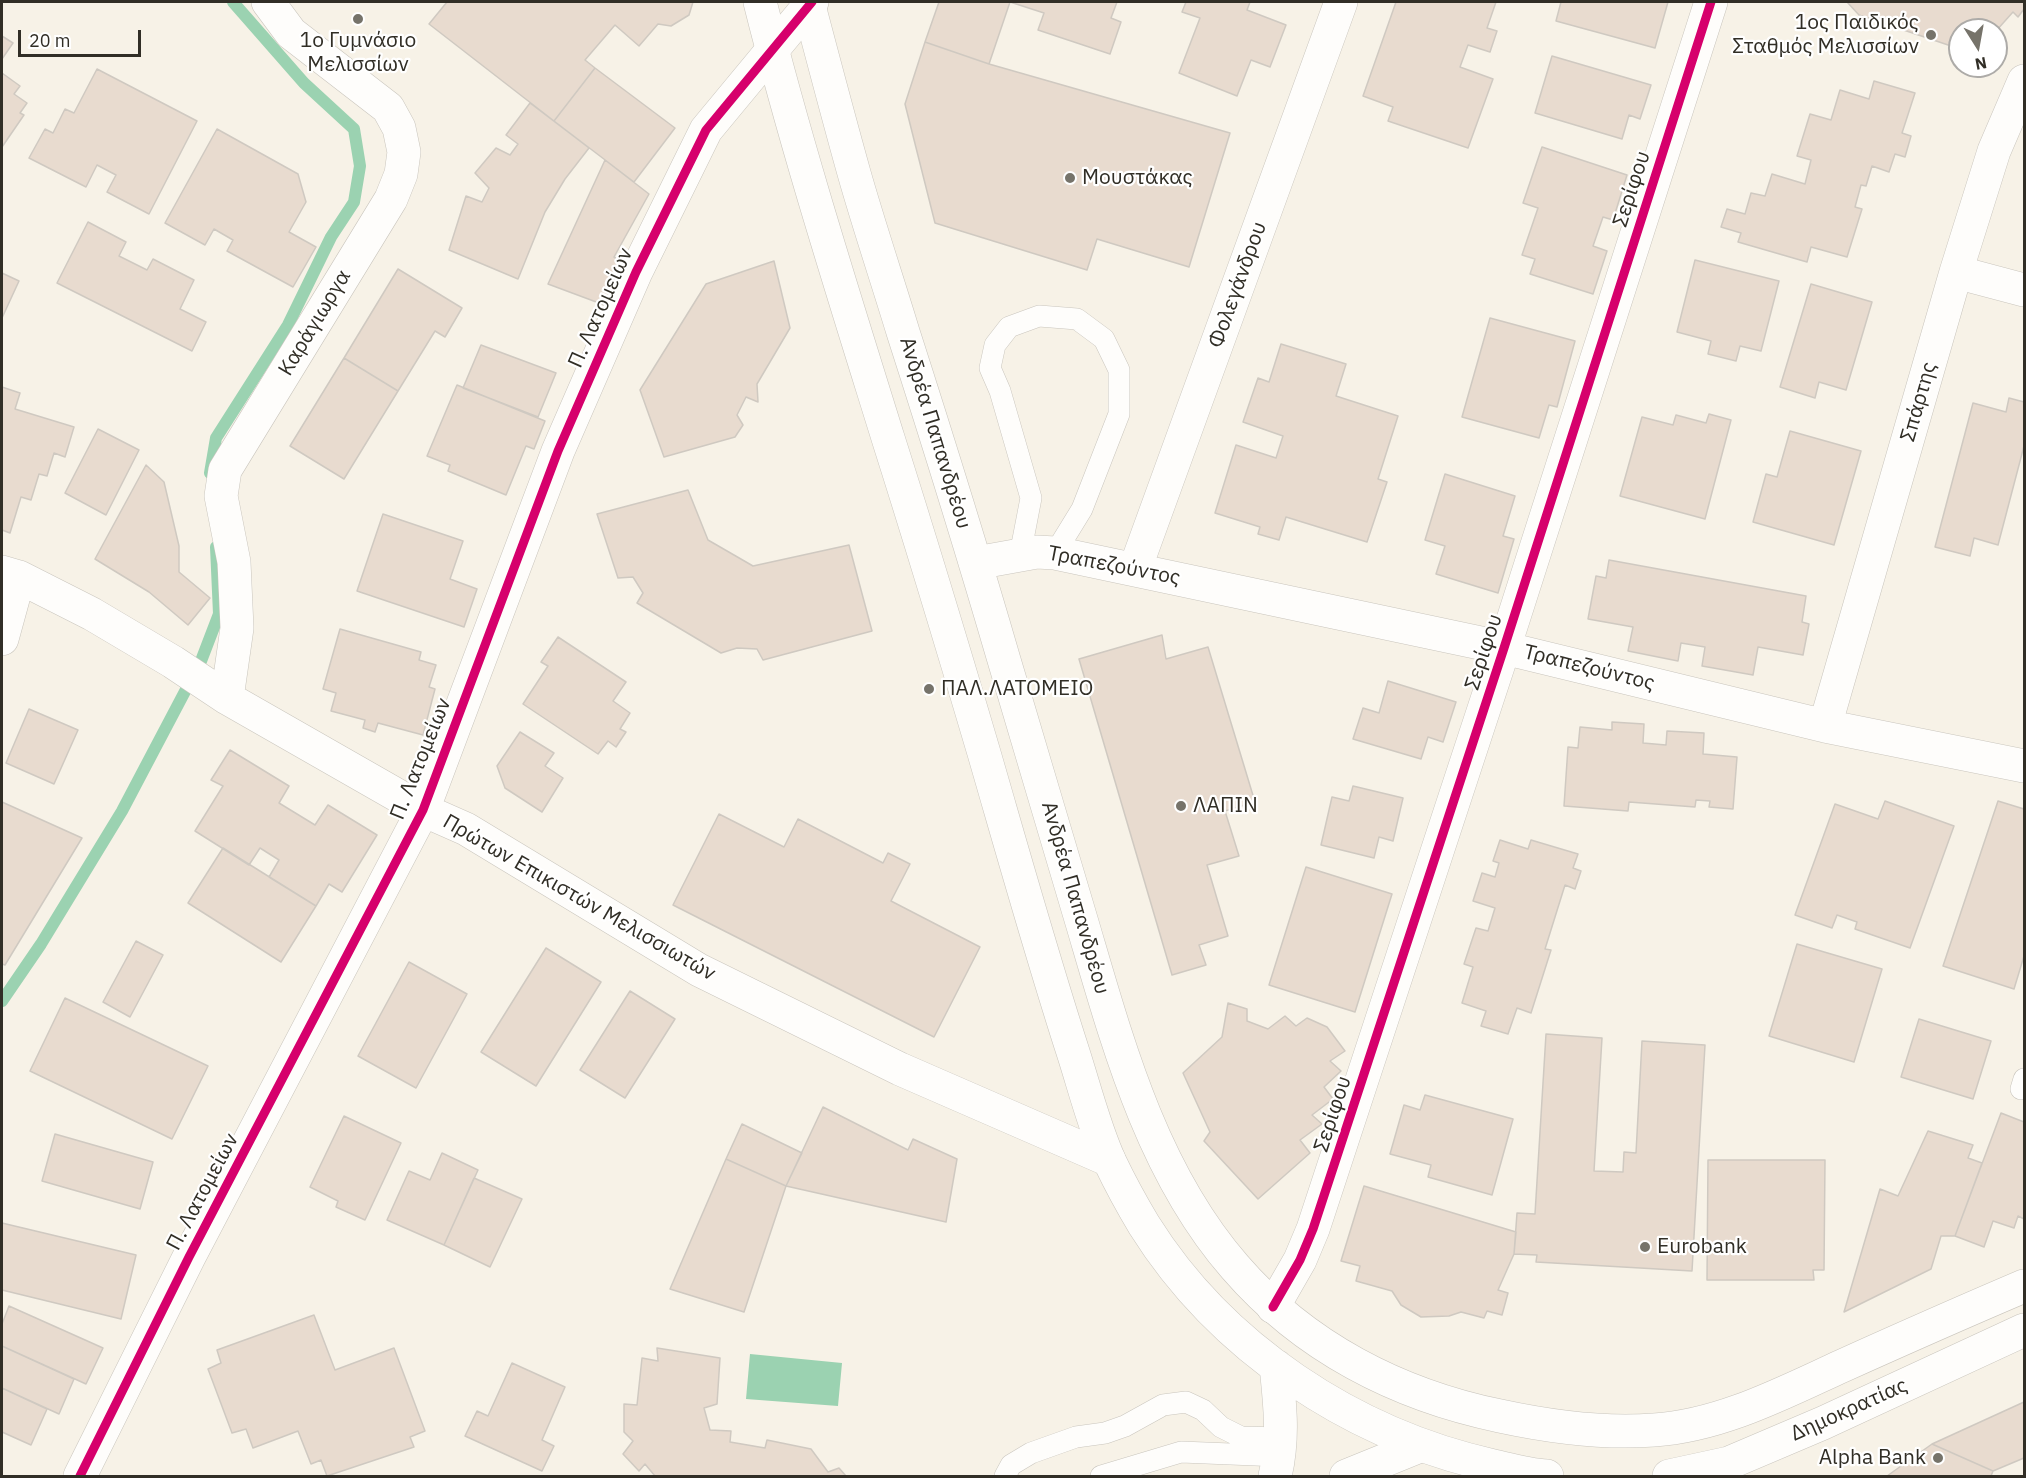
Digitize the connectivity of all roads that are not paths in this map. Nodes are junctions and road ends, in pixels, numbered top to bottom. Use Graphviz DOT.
graph roads {
  1 [pos="268,2"];
  2 [pos="760,2"];
  3 [pos="1341,2"];
  4 [pos="1712,2"];
  5 [pos="810,3"];
  6 [pos="772,49"];
  7 [pos="2025,81"];
  8 [pos="1956,272"];
  9 [pos="2025,290"];
  10 [pos="1055,553"];
  11 [pos="1020,555"];
  12 [pos="976,563"];
  13 [pos="1135,569"];
  14 [pos="10,575"];
  15 [pos="2,639"];
  16 [pos="1504,648"];
  17 [pos="218,692"];
  18 [pos="1826,726"];
  19 [pos="2025,766"];
  20 [pos="423,810"];
  21 [pos="1109,1160"];
  22 [pos="2025,1286"];
  23 [pos="1273,1306"];
  24 [pos="2025,1330"];
  25 [pos="1276,1366"];
  26 [pos="1717,1418"];
  27 [pos="1652,1430"];
  28 [pos="1420,1446"];
  29 [pos="1279,1457"];
  30 [pos="1730,1470"];
  31 [pos="80,1476"];
  32 [pos="1005,1476"];
  33 [pos="1101,1476"];
  34 [pos="1346,1476"];
  35 [pos="1546,1476"];
  36 [pos="1659,1476"];
  37 [pos="1669,1476"];
  1 -- 17 [label="street, Καράγιωργα"];
  2 -- 6 [label="street"];
  3 -- 13 [label="street, Φολεγάνδρου"];
  4 -- 16 [label="street, Σερίφου"];
  5 -- 6 [label="street, Π. Λατομείων"];
  5 -- 12 [label="street, Ανδρέα Παπανδρέου"];
  6 -- 20 [label="street, Π. Λατομείων"];
  6 -- 21 [label="street"];
  7 -- 8 [label="street, Σπάρτης"];
  8 -- 9 [label="street"];
  8 -- 18 [label="street, Σπάρτης"];
  10 -- 11 [label="street, Τραπεζούντος"];
  10 -- 11 [label="lane"];
  10 -- 13 [label="street, Τραπεζούντος"];
  11 -- 12 [label="street, Τραπεζούντος"];
  12 -- 23 [label="street, Ανδρέα Παπανδρέου"];
  13 -- 16 [label="street, Τραπεζούντος"];
  14 -- 15 [label="street"];
  14 -- 17 [label="street, Πρώτων Επικιστών Μελισσιωτών"];
  16 -- 18 [label="street, Τραπεζούντος"];
  16 -- 23 [label="street, Σερίφου"];
  17 -- 20 [label="street, Πρώτων Επικιστών Μελισσιωτών"];
  18 -- 19 [label="street, Τραπεζούντος"];
  20 -- 21 [label="street, Πρώτων Επικιστών Μελισσιωτών"];
  20 -- 31 [label="street, Π. Λατομείων"];
  21 -- 25 [label="street"];
  22 -- 26 [label="street, Δημοκρατίας"];
  23 -- 27 [label="street, Ανδρέα Παπανδρέου"];
  24 -- 30 [label="street, Δημοκρατίας"];
  25 -- 28 [label="street"];
  25 -- 29 [label="street"];
  26 -- 27 [label="street, Ανδρέα Παπανδρέου"];
  26 -- 30 [label="street"];
  27 -- 36 [label="street"];
  28 -- 34 [label="street"];
  28 -- 35 [label="street"];
  29 -- 32 [label="lane"];
  29 -- 33 [label="lane"];
  30 -- 37 [label="street, Δημοκρατίας"];
}
